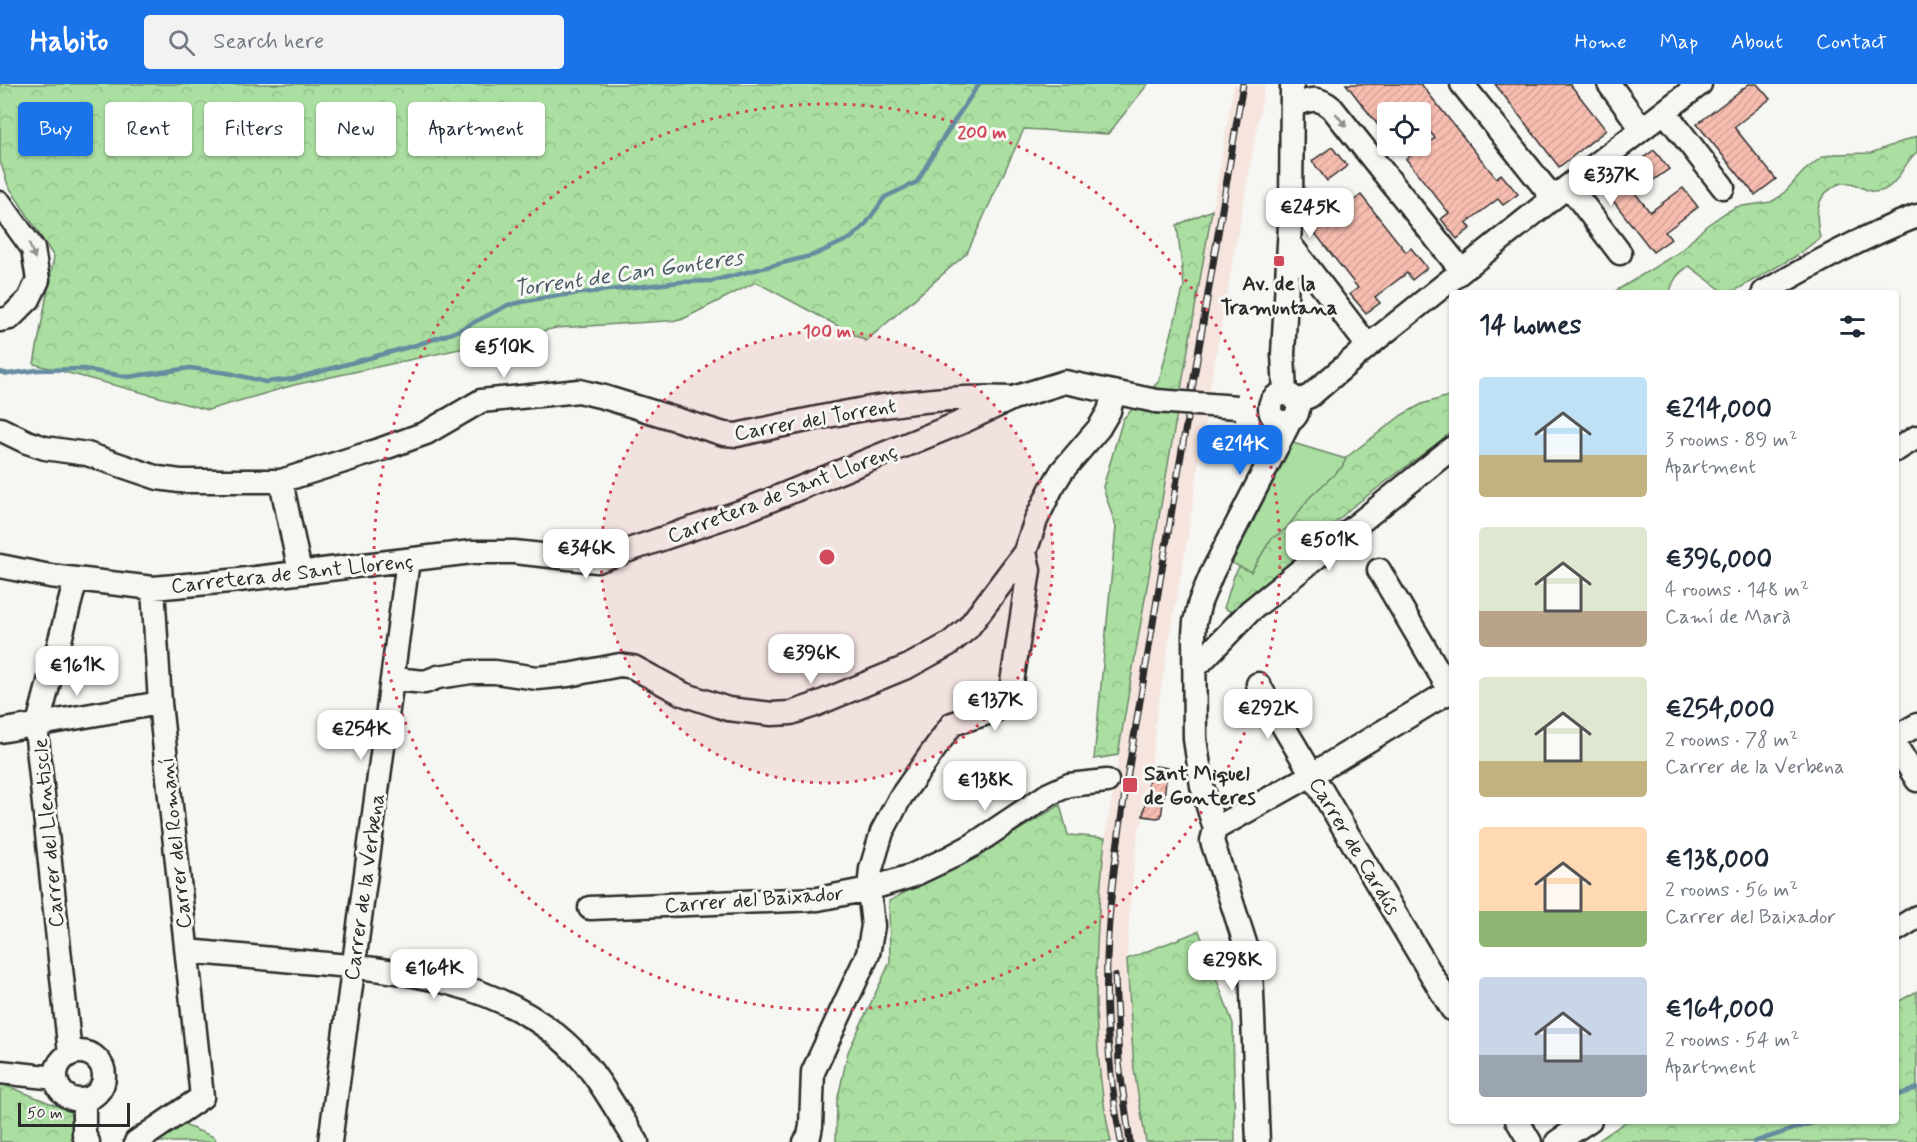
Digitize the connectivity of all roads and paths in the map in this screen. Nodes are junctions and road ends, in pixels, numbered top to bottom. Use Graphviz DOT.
graph roads {
  1 [pos="1461,84"];
  2 [pos="1609,84"];
  3 [pos="1700,84"];
  4 [pos="1320,92"];
  5 [pos="1292,95"];
  6 [pos="1665,111"];
  7 [pos="1642,129"];
  8 [pos="1723,187"];
  9 [pos="1561,192"];
  10 [pos="0,203"];
  11 [pos="1917,216"];
  12 [pos="1289,243"];
  13 [pos="1620,253"];
  14 [pos="1462,271"];
  15 [pos="1323,288"];
  16 [pos="1768,290"];
  17 [pos="1287,303"];
  18 [pos="0,320"];
  19 [pos="1368,346"];
  20 [pos="1114,393"];
  21 [pos="1013,398"];
  22 [pos="1283,409"];
  23 [pos="0,429"];
  24 [pos="1917,437"];
  25 [pos="1899,448"];
  26 [pos="1449,450"];
  27 [pos="281,481"];
  28 [pos="1025,552"];
  29 [pos="408,560"];
  30 [pos="0,566"];
  31 [pos="1379,570"];
  32 [pos="300,572"];
  33 [pos="76,579"];
  34 [pos="153,588"];
  35 [pos="1194,665"];
  36 [pos="394,679"];
  37 [pos="1258,684"];
  38 [pos="1449,689"];
  39 [pos="1449,693"];
  40 [pos="160,703"];
  41 [pos="38,724"];
  42 [pos="1917,725"];
  43 [pos="0,731"];
  44 [pos="1899,735"];
  45 [pos="1899,751"];
  46 [pos="1313,774"];
  47 [pos="1917,780"];
  48 [pos="1107,781"];
  49 [pos="1215,829"];
  50 [pos="869,889"];
  51 [pos="590,908"];
  52 [pos="1917,917"];
  53 [pos="1899,928"];
  54 [pos="187,951"];
  55 [pos="352,966"];
  56 [pos="1449,1003"];
  57 [pos="70,1054"];
  58 [pos="0,1072"];
  59 [pos="56,1078"];
  60 [pos="84,1100"];
  61 [pos="1519,1124"];
  62 [pos="1584,1124"];
  63 [pos="88,1142"];
  64 [pos="136,1142"];
  65 [pos="330,1142"];
  66 [pos="637,1142"];
  67 [pos="805,1142"];
  68 [pos="1258,1142"];
  69 [pos="1271,1142"];
  70 [pos="1530,1142"];
  71 [pos="1557,1142"];
  1 -- 9 [label="street"];
  2 -- 7 [label="street"];
  3 -- 6 [label="street"];
  4 -- 5 [label="street"];
  4 -- 14 [label="street, one-way"];
  5 -- 12 [label="street"];
  6 -- 7 [label="street"];
  6 -- 8 [label="street"];
  7 -- 9 [label="street"];
  9 -- 13 [label="street"];
  9 -- 14 [label="street"];
  10 -- 18 [label="street, one-way"];
  11 -- 16 [label="street"];
  12 -- 15 [label="street"];
  12 -- 17 [label="street"];
  14 -- 19 [label="street"];
  15 -- 17 [label="street"];
  15 -- 19 [label="street"];
  17 -- 22 [label="street"];
  19 -- 22 [label="street"];
  20 -- 21 [label="street, Carretera de Sant Llorenç"];
  20 -- 22 [label="street, Carretera de Sant Llorenç, bridge"];
  20 -- 28 [label="street"];
  21 -- 27 [label="street, Carrer del Torrent"];
  21 -- 29 [label="street, Carretera de Sant Llorenç"];
  22 -- 35 [label="street"];
  23 -- 27 [label="street, Carrer del Torrent"];
  24 -- 25 [label="street"];
  26 -- 35 [label="street"];
  27 -- 32 [label="street"];
  28 -- 36 [label="street"];
  28 -- 50 [label="street"];
  29 -- 32 [label="street, Carretera de Sant Llorenç"];
  29 -- 36 [label="street, Carrer de la Verbena"];
  30 -- 33 [label="street, Carretera de Sant Llorenç"];
  31 -- 38 [label="street"];
  32 -- 34 [label="street, Carretera de Sant Llorenç"];
  33 -- 34 [label="street, Carretera de Sant Llorenç"];
  33 -- 41 [label="street, Carrer del Llentiscle"];
  34 -- 40 [label="street, Carrer del Romaní"];
  35 -- 49 [label="street"];
  36 -- 55 [label="street, Carrer de la Verbena"];
  37 -- 46 [label="street, Carrer de Cardús"];
  39 -- 46 [label="street"];
  40 -- 41 [label="street"];
  40 -- 54 [label="street, Carrer del Romaní"];
  41 -- 43 [label="street"];
  41 -- 57 [label="street, Carrer del Llentiscle"];
  42 -- 44 [label="street"];
  45 -- 47 [label="street"];
  46 -- 49 [label="street"];
  46 -- 56 [label="street, Carrer de Cardús"];
  48 -- 50 [label="street, Carrer del Baixador"];
  49 -- 68 [label="street"];
  49 -- 69 [label="street"];
  50 -- 51 [label="street, Carrer del Baixador"];
  50 -- 67 [label="street"];
  52 -- 53 [label="street"];
  54 -- 55 [label="street"];
  54 -- 64 [label="street, Carrer del Romaní"];
  55 -- 65 [label="street, Carrer de la Verbena"];
  55 -- 66 [label="street"];
  57 -- 59 [label="street"];
  57 -- 60 [label="street"];
  58 -- 59 [label="street"];
  59 -- 60 [label="street"];
  60 -- 63 [label="street"];
  61 -- 70 [label="street"];
  62 -- 71 [label="street"];
}
